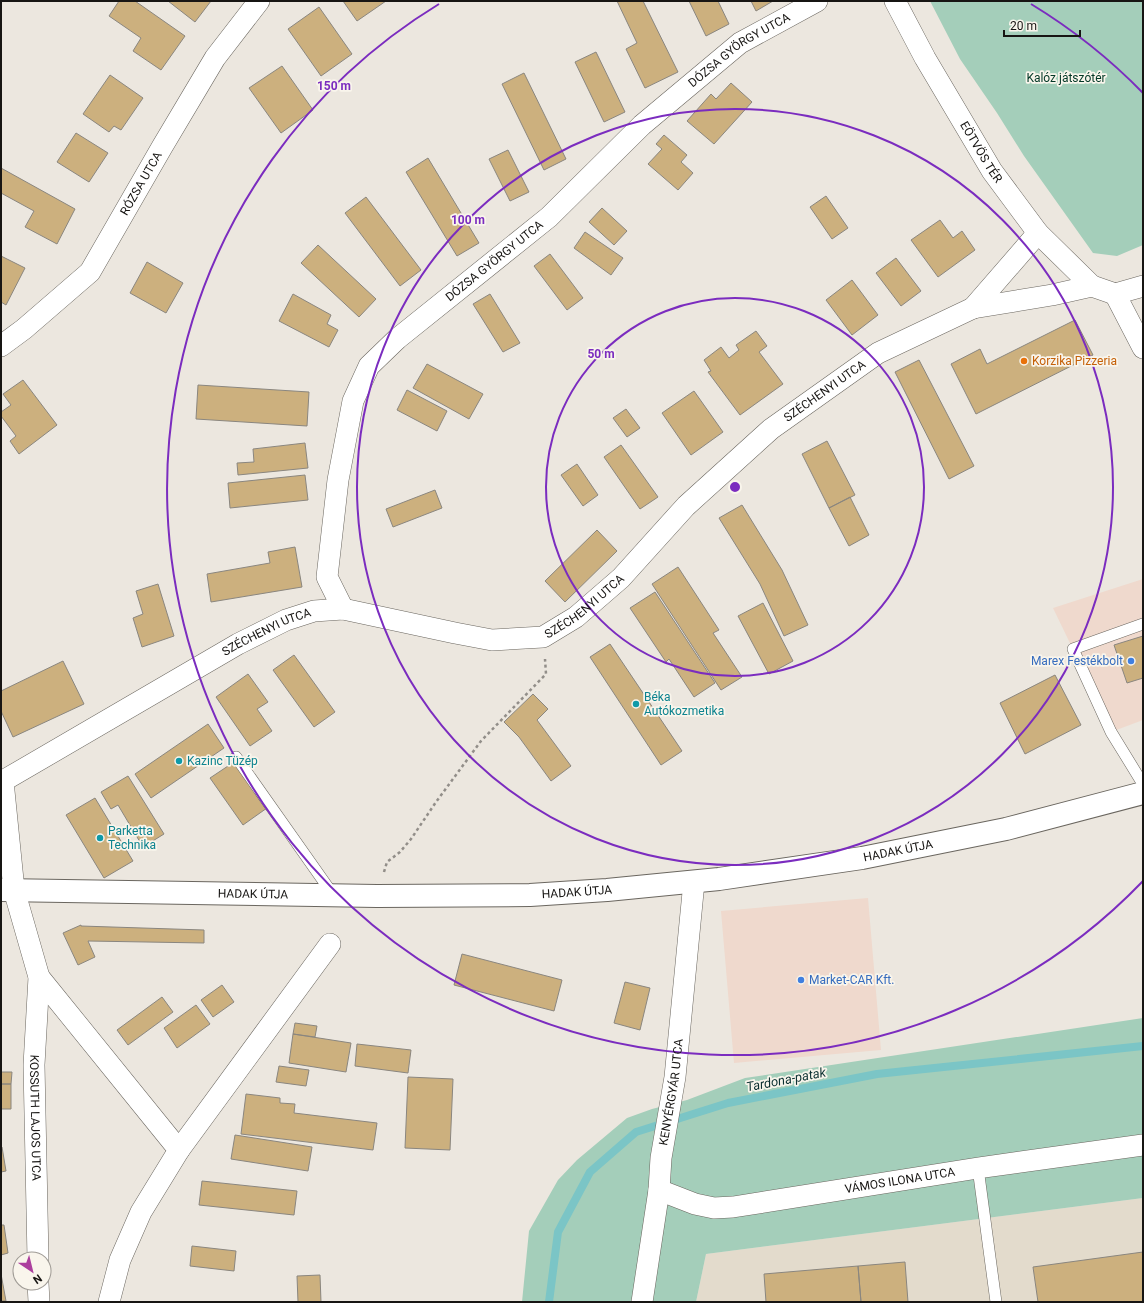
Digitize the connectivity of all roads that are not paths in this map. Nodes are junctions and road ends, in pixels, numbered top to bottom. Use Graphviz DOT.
graph roads {
  1 [pos="259,1"];
  2 [pos="817,1"];
  3 [pos="894,1"];
  4 [pos="1038,233"];
  5 [pos="1092,286"];
  6 [pos="1143,286"];
  7 [pos="1115,294"];
  8 [pos="973,308"];
  9 [pos="1,346"];
  10 [pos="1143,348"];
  11 [pos="343,609"];
  12 [pos="1143,624"];
  13 [pos="236,757"];
  14 [pos="2,781"];
  15 [pos="1143,784"];
  16 [pos="1143,793"];
  17 [pos="694,882"];
  18 [pos="7,890"];
  19 [pos="334,896"];
  20 [pos="330,944"];
  21 [pos="39,977"];
  22 [pos="1143,1145"];
  23 [pos="179,1150"];
  24 [pos="978,1168"];
  25 [pos="659,1190"];
  26 [pos="38,1251"];
  27 [pos="38,1291"];
  28 [pos="39,1302"];
  29 [pos="109,1302"];
  30 [pos="642,1302"];
  31 [pos="996,1302"];
  1 -- 9 [label="street, RÓZSA UTCA"];
  2 -- 11 [label="street, DÓZSA GYÖRGY UTCA"];
  3 -- 4 [label="street, EÖTVÖS TÉR"];
  4 -- 5 [label="street, EÖTVÖS TÉR"];
  4 -- 8 [label="street"];
  5 -- 7 [label="street"];
  5 -- 8 [label="street, SZÉCHENYI UTCA"];
  6 -- 7 [label="street"];
  7 -- 10 [label="street"];
  8 -- 11 [label="street, SZÉCHENYI UTCA"];
  11 -- 14 [label="street, SZÉCHENYI UTCA"];
  12 -- 15 [label="lane"];
  13 -- 19 [label="lane"];
  14 -- 18 [label="street, KOSSUTH LAJOS UTCA"];
  16 -- 17 [label="main road, HADAK ÚTJA"];
  17 -- 19 [label="main road, HADAK ÚTJA"];
  17 -- 25 [label="street, KENYÉRGYÁR UTCA"];
  18 -- 19 [label="main road, HADAK ÚTJA"];
  18 -- 21 [label="street, KOSSUTH LAJOS UTCA"];
  20 -- 23 [label="street"];
  21 -- 23 [label="street, KOSSUTH LAJOS UTCA"];
  21 -- 26 [label="street, KOSSUTH LAJOS UTCA"];
  22 -- 24 [label="street, VÁMOS ILONA UTCA"];
  23 -- 29 [label="street"];
  24 -- 25 [label="street, VÁMOS ILONA UTCA"];
  24 -- 31 [label="lane"];
  25 -- 30 [label="street, KENYÉRGYÁR UTCA"];
  27 -- 28 [label="street"];
}
